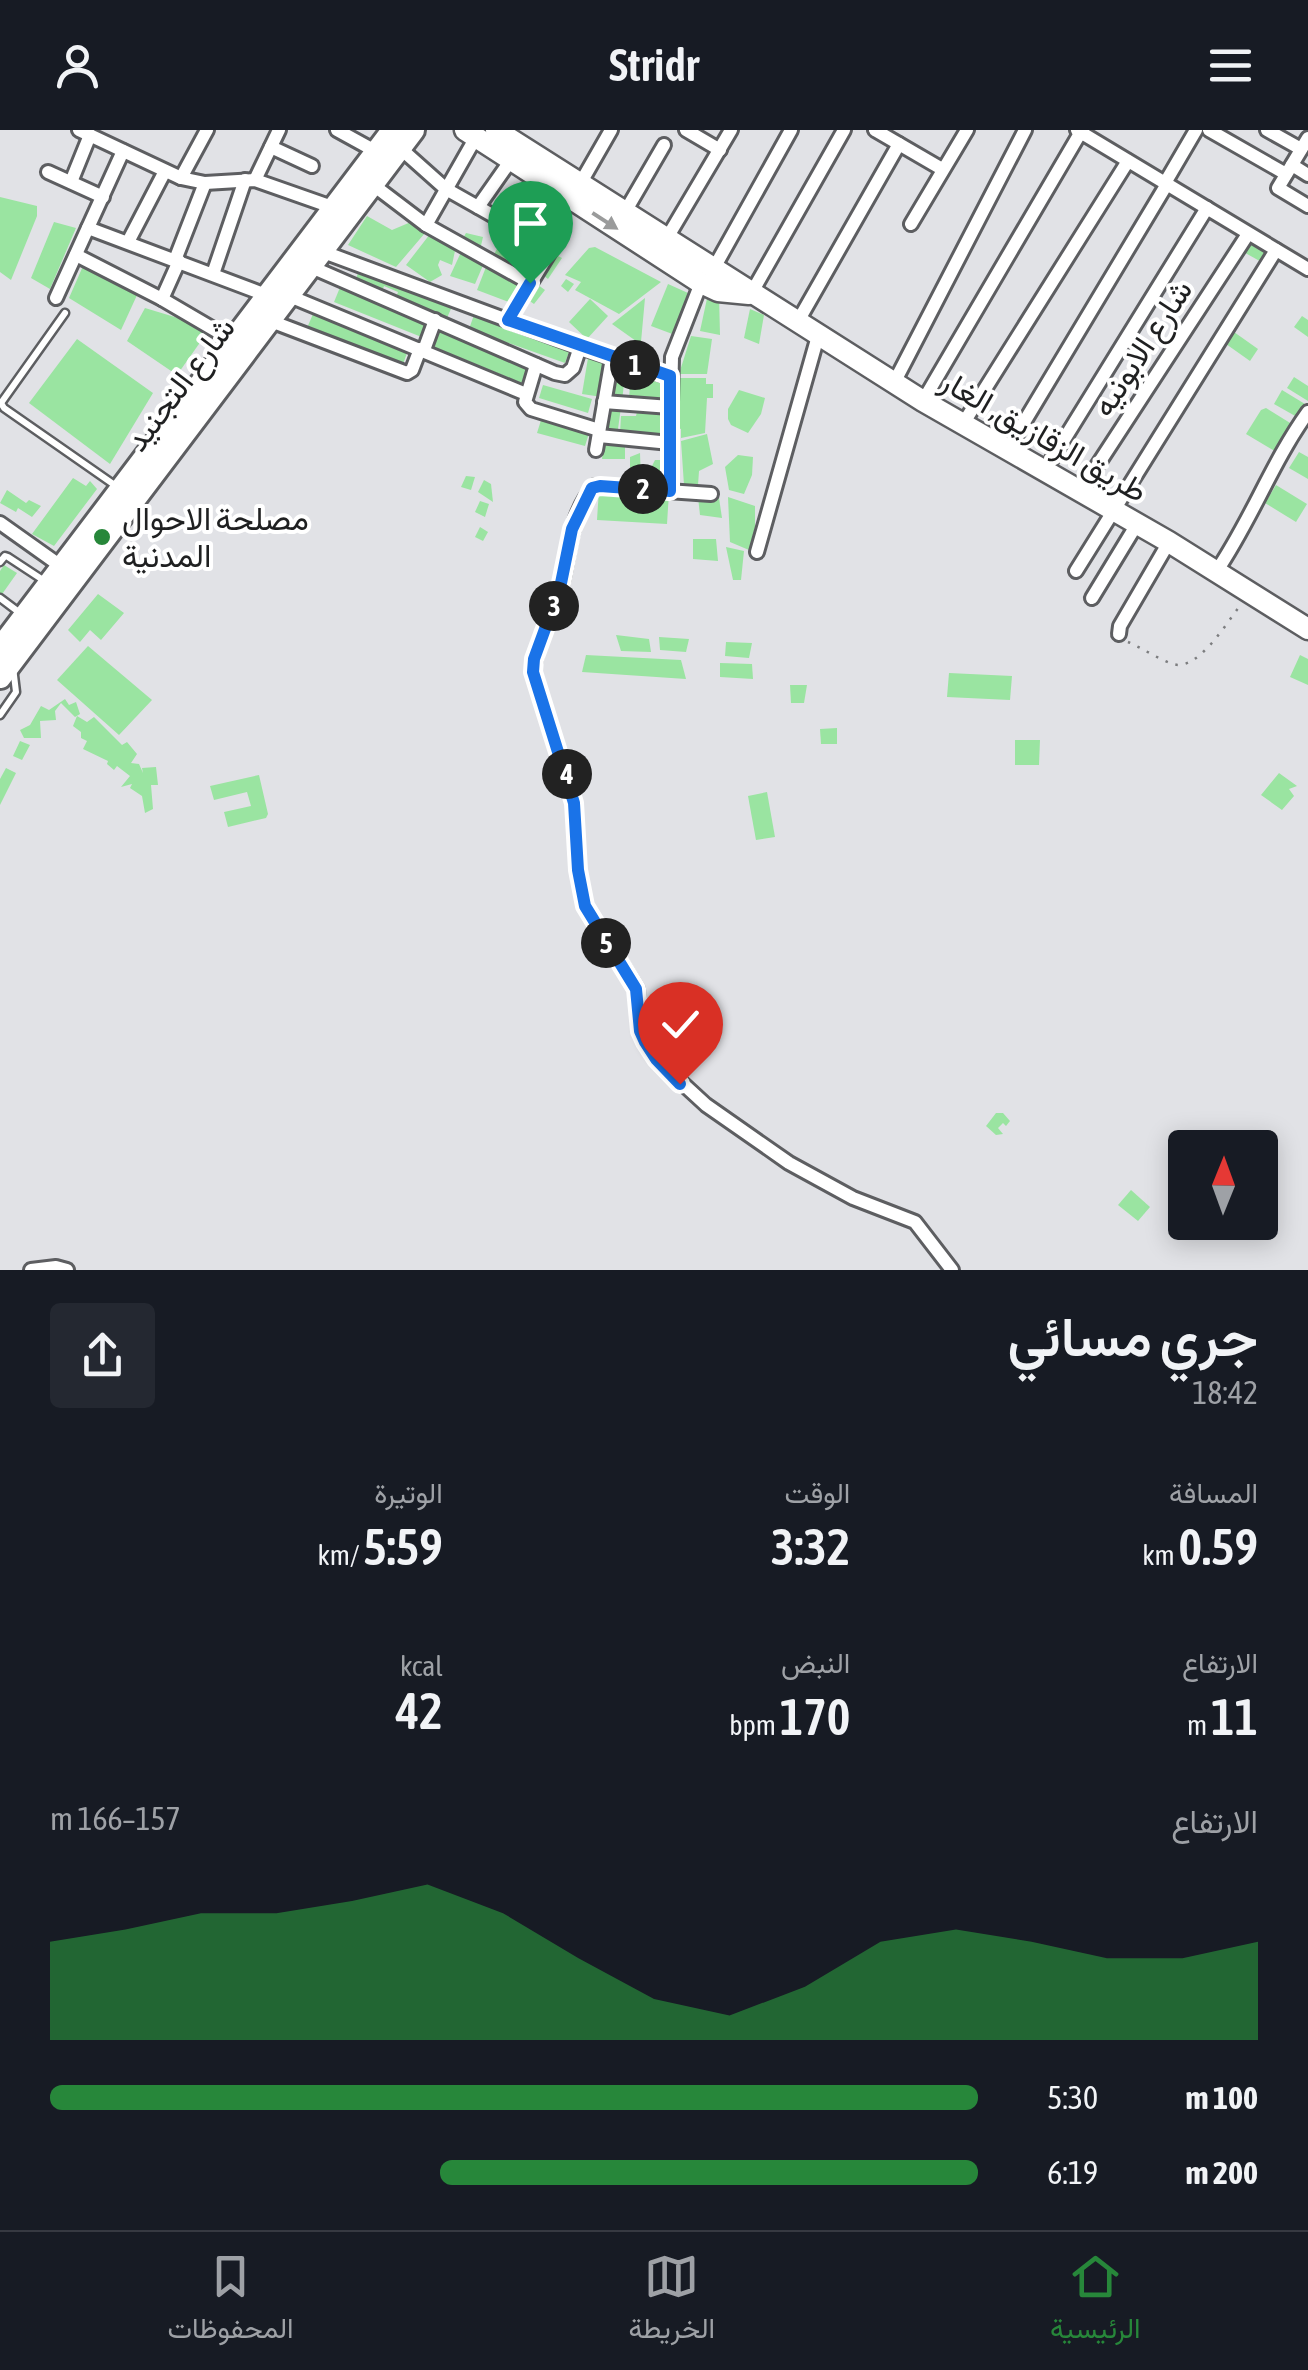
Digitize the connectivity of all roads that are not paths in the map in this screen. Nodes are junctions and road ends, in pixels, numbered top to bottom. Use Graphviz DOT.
graph roads {
  1 [pos="279,130"];
  2 [pos="337,130"];
  3 [pos="686,130"];
  4 [pos="731,130"];
  5 [pos="792,130"];
  6 [pos="844,130"];
  7 [pos="875,130"];
  8 [pos="967,130"];
  9 [pos="1025,130"];
  10 [pos="1196,130"];
  11 [pos="1209,130"];
  12 [pos="1268,130"];
  13 [pos="1080,131"];
  14 [pos="84,132"];
  15 [pos="202,132"];
  16 [pos="479,132"];
  17 [pos="605,132"];
  18 [pos="396,140"];
  19 [pos="899,144"];
  20 [pos="1305,144"];
  21 [pos="664,145"];
  22 [pos="271,147"];
  23 [pos="720,150"];
  24 [pos="123,151"];
  25 [pos="511,160"];
  26 [pos="1128,161"];
  27 [pos="312,166"];
  28 [pos="942,170"];
  29 [pos="1289,170"];
  30 [pos="165,171"];
  31 [pos="48,172"];
  32 [pos="1308,174"];
  33 [pos="182,178"];
  34 [pos="250,180"];
  35 [pos="71,182"];
  36 [pos="205,183"];
  37 [pos="372,184"];
  38 [pos="580,184"];
  39 [pos="1166,184"];
  40 [pos="446,189"];
  41 [pos="103,197"];
  42 [pos="1308,206"];
  43 [pos="332,207"];
  44 [pos="478,207"];
  45 [pos="1207,208"];
  46 [pos="624,212"];
  47 [pos="910,224"];
  48 [pos="426,225"];
  49 [pos="88,228"];
  50 [pos="1248,234"];
  51 [pos="667,238"];
  52 [pos="128,242"];
  53 [pos="1276,250"];
  54 [pos="76,255"];
  55 [pos="315,258"];
  56 [pos="177,261"];
  57 [pos="1308,269"];
  58 [pos="212,274"];
  59 [pos="708,276"];
  60 [pos="530,283"];
  61 [pos="751,294"];
  62 [pos="277,295"];
  63 [pos="56,298"];
  64 [pos="162,299"];
  65 [pos="463,302"];
  66 [pos="65,313"];
  67 [pos="268,320"];
  68 [pos="435,320"];
  69 [pos="508,320"];
  70 [pos="797,323"];
  71 [pos="450,326"];
  72 [pos="818,336"];
  73 [pos="232,340"];
  74 [pos="580,347"];
  75 [pos="422,350"];
  76 [pos="612,358"];
  77 [pos="536,364"];
  78 [pos="670,376"];
  79 [pos="894,382"];
  80 [pos="526,394"];
  81 [pos="924,401"];
  82 [pos="604,402"];
  83 [pos="670,407"];
  84 [pos="1308,412"];
  85 [pos="963,424"];
  86 [pos="598,439"];
  87 [pos="670,443"];
  88 [pos="1008,449"];
  89 [pos="1044,472"];
  90 [pos="120,489"];
  91 [pos="670,491"];
  92 [pos="1080,492"];
  93 [pos="711,494"];
  94 [pos="1112,510"];
  95 [pos="0,523"];
  96 [pos="1137,524"];
  97 [pos="1168,542"];
  98 [pos="757,552"];
  99 [pos="0,562"];
  100 [pos="1076,572"];
  101 [pos="1216,572"];
  102 [pos="55,576"];
  103 [pos="0,598"];
  104 [pos="1092,598"];
  105 [pos="25,616"];
  106 [pos="1308,629"];
  107 [pos="1120,634"];
  108 [pos="4,663"];
  109 [pos="0,716"];
  110 [pos="31,1270"];
  111 [pos="67,1270"];
  112 [pos="952,1270"];
  1 -- 22 [label="street"];
  2 -- 18 [label="street"];
  3 -- 23 [label="street"];
  4 -- 23 [label="street"];
  5 -- 59 [label="street"];
  6 -- 61 [label="street"];
  7 -- 19 [label="street"];
  8 -- 28 [label="street"];
  9 -- 79 [label="street"];
  10 -- 39 [label="street"];
  11 -- 29 [label="street"];
  12 -- 20 [label="street"];
  13 -- 26 [label="street"];
  13 -- 81 [label="street"];
  14 -- 24 [label="street"];
  14 -- 35 [label="street"];
  15 -- 33 [label="street"];
  16 -- 25 [label="main road, طريق الزقازيق, الغار"];
  16 -- 38 [label="main road, طريق الزقازيق, الغار"];
  16 -- 40 [label="street"];
  17 -- 38 [label="street"];
  18 -- 37 [label="highway, شارع التجنيد"];
  18 -- 40 [label="street"];
  18 -- 43 [label="highway, شارع التجنيد"];
  19 -- 28 [label="street"];
  19 -- 70 [label="street"];
  20 -- 29 [label="street"];
  21 -- 46 [label="street"];
  22 -- 27 [label="street"];
  22 -- 34 [label="street"];
  23 -- 51 [label="street"];
  24 -- 30 [label="street"];
  24 -- 41 [label="street"];
  25 -- 44 [label="street"];
  25 -- 59 [label="main road, طريق الزقازيق, الغار, one-way"];
  26 -- 39 [label="street"];
  26 -- 85 [label="street"];
  28 -- 47 [label="street"];
  29 -- 32 [label="street"];
  29 -- 42 [label="street"];
  30 -- 33 [label="street"];
  30 -- 52 [label="street"];
  31 -- 35 [label="street"];
  33 -- 36 [label="street"];
  34 -- 36 [label="street"];
  34 -- 43 [label="street"];
  34 -- 58 [label="street"];
  35 -- 41 [label="street"];
  36 -- 56 [label="street"];
  37 -- 48 [label="street"];
  37 -- 55 [label="highway, شارع التجنيد"];
  38 -- 46 [label="main road, طريق الزقازيق, الغار"];
  39 -- 45 [label="street"];
  39 -- 88 [label="street"];
  40 -- 44 [label="street"];
  40 -- 48 [label="street"];
  41 -- 49 [label="street"];
  43 -- 62 [label="highway, شارع التجنيد"];
  44 -- 60 [label="street"];
  45 -- 50 [label="street"];
  45 -- 89 [label="street"];
  46 -- 51 [label="main road, طريق الزقازيق, الغار"];
  48 -- 60 [label="street"];
  49 -- 52 [label="street"];
  49 -- 54 [label="street"];
  50 -- 53 [label="street"];
  50 -- 92 [label="street, شارع الابونيه"];
  51 -- 59 [label="main road, طريق الزقازيق, الغار"];
  52 -- 56 [label="street"];
  53 -- 57 [label="street"];
  53 -- 94 [label="street"];
  54 -- 63 [label="street"];
  54 -- 64 [label="street"];
  55 -- 62 [label="highway, شارع التجنيد"];
  55 -- 65 [label="street"];
  55 -- 68 [label="street"];
  56 -- 58 [label="street"];
  56 -- 64 [label="street"];
  58 -- 62 [label="street"];
  59 -- 61 [label="main road, طريق الزقازيق, الغار"];
  59 -- 78 [label="street"];
  60 -- 69 [label="street"];
  61 -- 70 [label="main road, طريق الزقازيق, الغار"];
  62 -- 67 [label="highway, شارع التجنيد"];
  62 -- 73 [label="highway, شارع التجنيد"];
  62 -- 75 [label="street"];
  64 -- 73 [label="street"];
  65 -- 69 [label="street"];
  65 -- 71 [label="street"];
  66 -- 90 [label="lane"];
  67 -- 75 [label="street"];
  67 -- 108 [label="highway, شارع التجنيد"];
  68 -- 71 [label="street"];
  68 -- 75 [label="street"];
  69 -- 74 [label="street"];
  70 -- 72 [label="main road, طريق الزقازيق, الغار"];
  71 -- 77 [label="street"];
  72 -- 79 [label="main road, طريق الزقازيق, الغار"];
  72 -- 98 [label="street"];
  73 -- 90 [label="highway, شارع التجنيد"];
  74 -- 76 [label="street"];
  74 -- 77 [label="street"];
  75 -- 80 [label="street"];
  76 -- 78 [label="street"];
  76 -- 82 [label="street"];
  77 -- 80 [label="street"];
  78 -- 83 [label="street"];
  79 -- 81 [label="main road, طريق الزقازيق, الغار"];
  80 -- 86 [label="street"];
  81 -- 85 [label="main road, طريق الزقازيق, الغار"];
  82 -- 83 [label="street"];
  82 -- 86 [label="street"];
  83 -- 87 [label="street"];
  84 -- 101 [label="street"];
  85 -- 88 [label="main road, طريق الزقازيق, الغار"];
  86 -- 87 [label="street"];
  87 -- 91 [label="street"];
  88 -- 89 [label="main road, طريق الزقازيق, الغار"];
  89 -- 92 [label="main road, طريق الزقازيق, الغار"];
  90 -- 102 [label="highway, شارع التجنيد"];
  91 -- 93 [label="street"];
  91 -- 112 [label="street"];
  92 -- 94 [label="main road, طريق الزقازيق, الغار"];
  94 -- 96 [label="main road, طريق الزقازيق, الغار"];
  94 -- 100 [label="street"];
  95 -- 102 [label="street"];
  96 -- 97 [label="main road, طريق الزقازيق, الغار"];
  96 -- 104 [label="street"];
  97 -- 101 [label="main road, طريق الزقازيق, الغار"];
  97 -- 107 [label="street"];
  99 -- 102 [label="lane"];
  101 -- 106 [label="main road, طريق الزقازيق, الغار"];
  102 -- 105 [label="highway, شارع التجنيد"];
  103 -- 105 [label="lane"];
  105 -- 108 [label="highway, شارع التجنيد"];
  108 -- 109 [label="lane"];
  110 -- 111 [label="street"];
}
